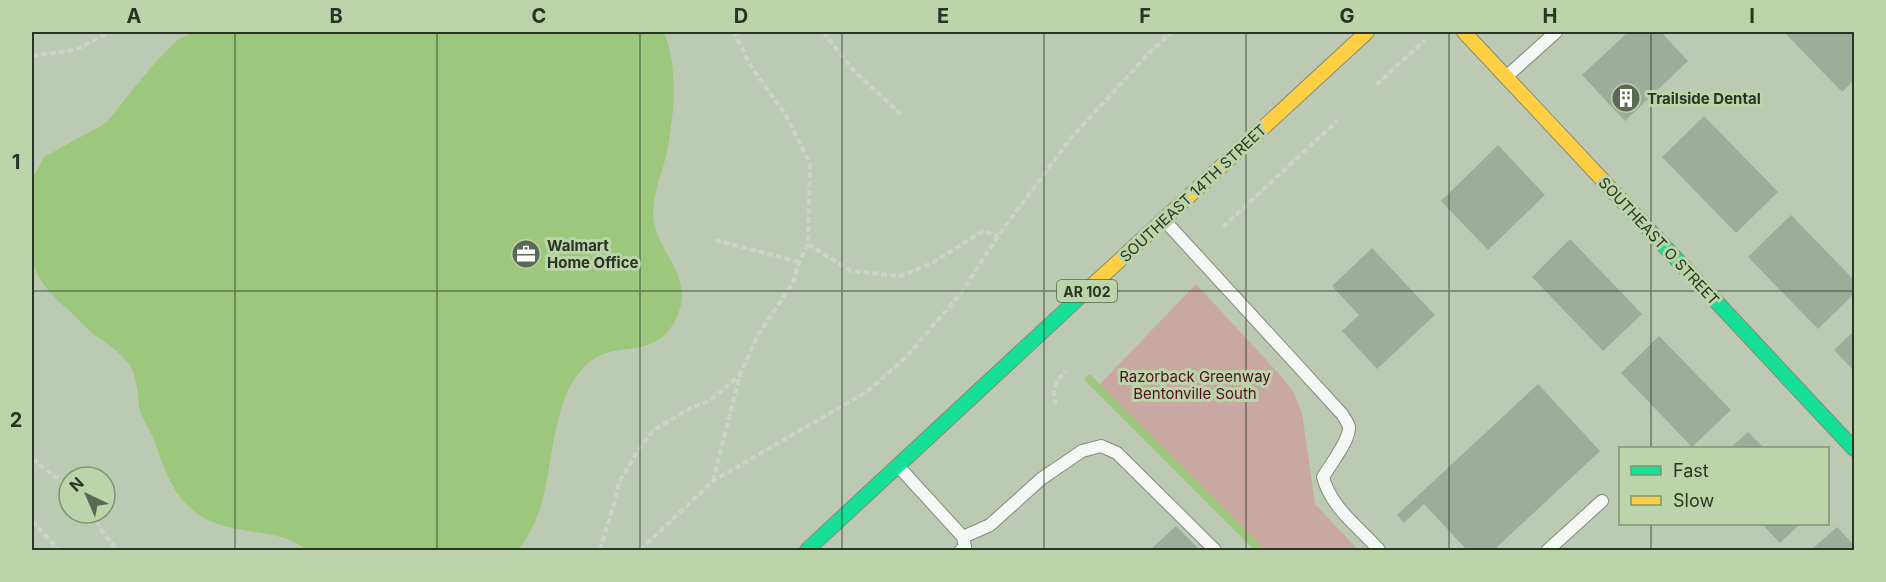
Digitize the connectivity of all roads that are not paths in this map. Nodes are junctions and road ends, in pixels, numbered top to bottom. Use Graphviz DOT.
graph roads {
  1 [pos="1367,32"];
  2 [pos="1464,32"];
  3 [pos="1556,32"];
  4 [pos="1505,77"];
  5 [pos="1164,220"];
  6 [pos="1854,449"];
  7 [pos="898,466"];
  8 [pos="1602,501"];
  9 [pos="963,537"];
  10 [pos="807,550"];
  11 [pos="962,550"];
  12 [pos="1215,550"];
  13 [pos="1379,550"];
  14 [pos="1548,550"];
  1 -- 5 [label="main road, SOUTHEAST 14TH STREET / AR 102"];
  2 -- 4 [label="main road, SOUTHEAST O STREET"];
  3 -- 4 [label="lane"];
  4 -- 6 [label="main road, SOUTHEAST O STREET"];
  5 -- 7 [label="main road, SOUTHEAST 14TH STREET / AR 102"];
  5 -- 13 [label="lane"];
  7 -- 9 [label="lane"];
  7 -- 10 [label="main road, SOUTHEAST 14TH STREET / AR 102"];
  8 -- 14 [label="lane"];
  9 -- 11 [label="lane"];
  9 -- 12 [label="lane"];
}
